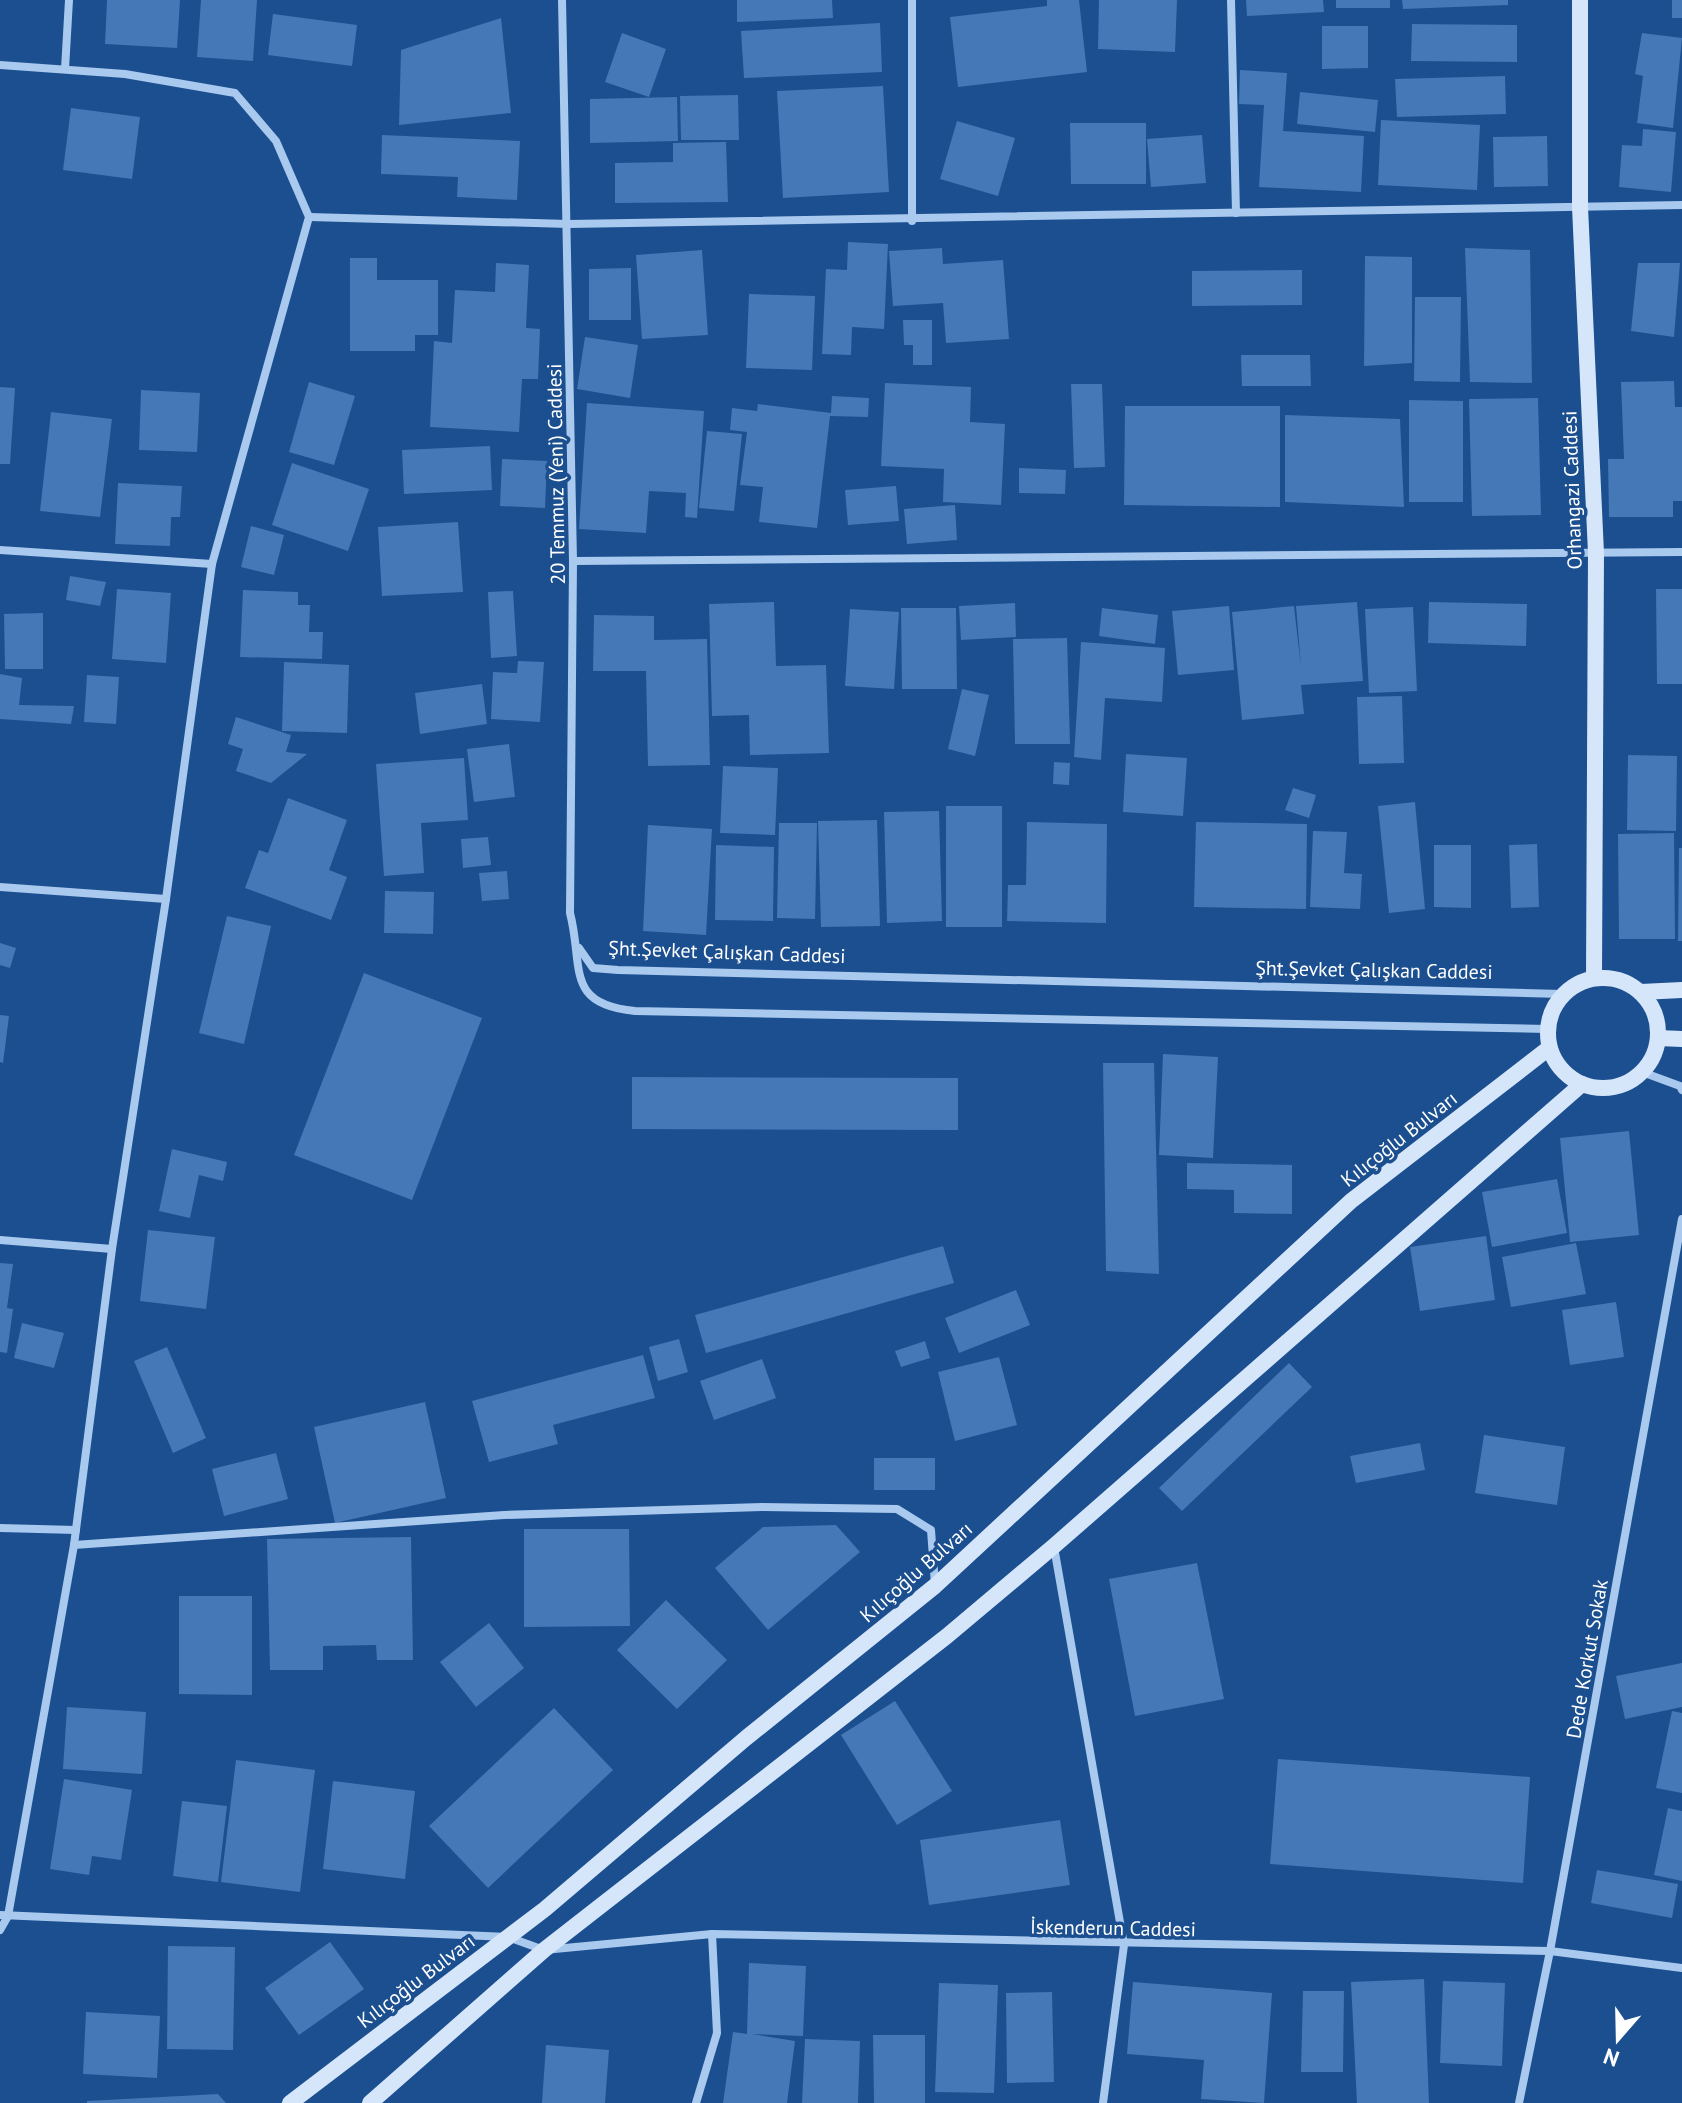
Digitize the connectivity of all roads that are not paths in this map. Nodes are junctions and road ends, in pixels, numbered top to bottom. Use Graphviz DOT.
graph roads {
  1 [pos="69,0"];
  2 [pos="562,0"];
  3 [pos="912,0"];
  4 [pos="1231,0"];
  5 [pos="1580,0"];
  6 [pos="0,65"];
  7 [pos="65,69"];
  8 [pos="1682,205"];
  9 [pos="1580,207"];
  10 [pos="1236,213"];
  11 [pos="309,217"];
  12 [pos="912,221"];
  13 [pos="569,224"];
  14 [pos="0,550"];
  15 [pos="1682,552"];
  16 [pos="1596,553"];
  17 [pos="573,561"];
  18 [pos="212,564"];
  19 [pos="0,887"];
  20 [pos="166,899"];
  21 [pos="579,947"];
  22 [pos="1594,978"];
  23 [pos="1682,990"];
  24 [pos="1641,992"];
  25 [pos="1562,994"];
  26 [pos="1547,1029"];
  27 [pos="1658,1038"];
  28 [pos="1682,1039"];
  29 [pos="1549,1048"];
  30 [pos="1642,1072"];
  31 [pos="1582,1084"];
  32 [pos="1682,1090"];
  33 [pos="1682,1219"];
  34 [pos="0,1240"];
  35 [pos="112,1249"];
  36 [pos="0,1528"];
  37 [pos="76,1530"];
  38 [pos="74,1545"];
  39 [pos="1054,1546"];
  40 [pos="935,1586"];
  41 [pos="4,1916"];
  42 [pos="0,1930"];
  43 [pos="712,1934"];
  44 [pos="508,1937"];
  45 [pos="1124,1945"];
  46 [pos="544,1950"];
  47 [pos="1550,1951"];
  48 [pos="1682,1968"];
  49 [pos="391,2086"];
  50 [pos="290,2103"];
  51 [pos="370,2103"];
  52 [pos="391,2103"];
  53 [pos="696,2103"];
  54 [pos="1103,2103"];
  55 [pos="1519,2103"];
  1 -- 7 [label="street"];
  2 -- 13 [label="street, 20 Temmuz (Yeni) Caddesi"];
  3 -- 12 [label="street"];
  4 -- 10 [label="street"];
  5 -- 9 [label="street, Orhangazi Caddesi"];
  6 -- 7 [label="street"];
  7 -- 11 [label="street"];
  8 -- 9 [label="street"];
  9 -- 10 [label="street"];
  9 -- 16 [label="street, Orhangazi Caddesi"];
  10 -- 12 [label="street"];
  11 -- 13 [label="street"];
  11 -- 18 [label="street"];
  12 -- 13 [label="street"];
  13 -- 17 [label="street, 20 Temmuz (Yeni) Caddesi"];
  14 -- 18 [label="street"];
  15 -- 16 [label="street"];
  16 -- 17 [label="street"];
  16 -- 22 [label="street, Orhangazi Caddesi"];
  17 -- 21 [label="street, 20 Temmuz (Yeni) Caddesi"];
  18 -- 20 [label="street"];
  19 -- 20 [label="street"];
  20 -- 35 [label="street"];
  21 -- 25 [label="street, Şht.Şevket Çalışkan Caddesi"];
  21 -- 26 [label="street, Şht.Şevket Çalışkan Caddesi"];
  22 -- 24 [label="street"];
  22 -- 25 [label="street, Şht.Şevket Çalışkan Caddesi"];
  23 -- 24 [label="street"];
  24 -- 27 [label="street"];
  25 -- 26 [label="street"];
  26 -- 29 [label="street"];
  27 -- 28 [label="street"];
  27 -- 30 [label="street"];
  29 -- 31 [label="street"];
  29 -- 40 [label="street, Kılıçoğlu Bulvarı"];
  30 -- 31 [label="street"];
  30 -- 32 [label="street"];
  31 -- 39 [label="street"];
  33 -- 47 [label="street, Dede Korkut Sokak"];
  34 -- 35 [label="street"];
  35 -- 37 [label="street"];
  36 -- 37 [label="street"];
  37 -- 38 [label="street"];
  38 -- 40 [label="street"];
  38 -- 41 [label="street"];
  39 -- 45 [label="street"];
  39 -- 46 [label="street"];
  40 -- 44 [label="street, Kılıçoğlu Bulvarı"];
  41 -- 42 [label="street"];
  41 -- 44 [label="street"];
  43 -- 45 [label="street, İskenderun Caddesi"];
  43 -- 46 [label="street, İskenderun Caddesi"];
  43 -- 53 [label="street"];
  44 -- 46 [label="street"];
  44 -- 50 [label="street, Kılıçoğlu Bulvarı"];
  45 -- 47 [label="street, İskenderun Caddesi"];
  45 -- 54 [label="street"];
  46 -- 49 [label="street"];
  47 -- 48 [label="street, İskenderun Caddesi"];
  47 -- 55 [label="street, Dede Korkut Sokak"];
  49 -- 51 [label="street"];
  49 -- 52 [label="street"];
}
